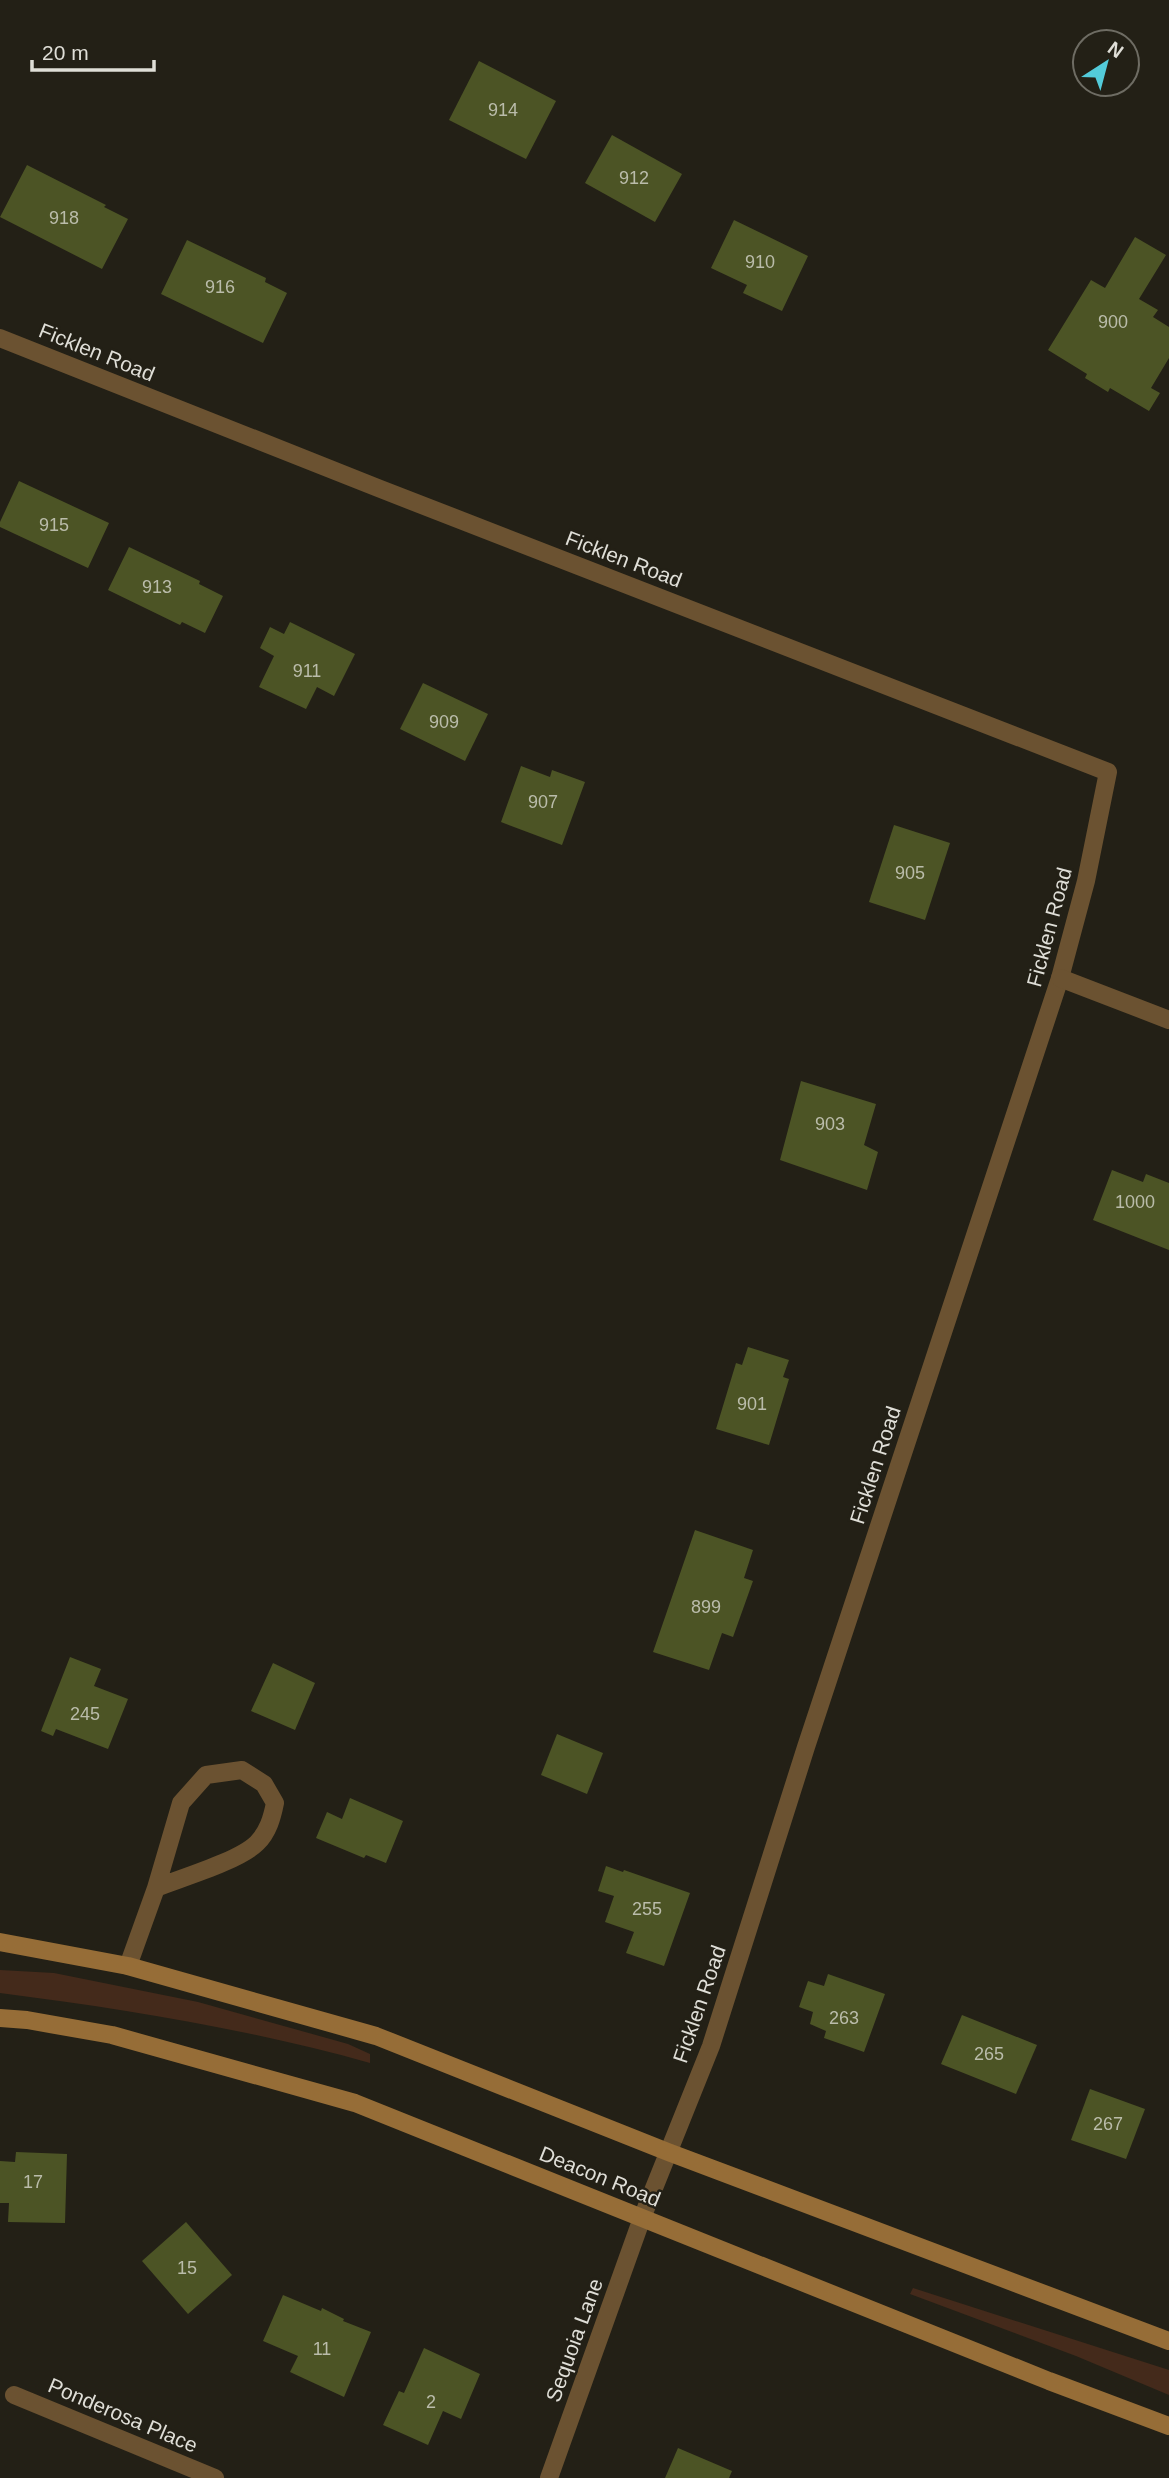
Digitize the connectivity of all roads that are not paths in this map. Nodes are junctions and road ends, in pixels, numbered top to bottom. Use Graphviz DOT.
graph roads {
  1 [pos="0,338"];
  2 [pos="1060,978"];
  3 [pos="1169,1020"];
  4 [pos="156,1888"];
  5 [pos="0,1942"];
  6 [pos="128,1966"];
  7 [pos="0,2018"];
  8 [pos="668,2152"];
  9 [pos="642,2218"];
  10 [pos="1169,2341"];
  11 [pos="14,2395"];
  12 [pos="1169,2426"];
  13 [pos="215,2478"];
  14 [pos="549,2478"];
  1 -- 2 [label="street, Ficklen Road"];
  2 -- 3 [label="street"];
  2 -- 8 [label="street, Ficklen Road"];
  4 -- 4 [label="street"];
  4 -- 6 [label="street"];
  5 -- 6 [label="main road"];
  6 -- 8 [label="main road"];
  7 -- 9 [label="main road, Deacon Road"];
  8 -- 9 [label="street, Ficklen Road"];
  8 -- 10 [label="main road"];
  9 -- 12 [label="main road, Deacon Road"];
  9 -- 14 [label="street, Sequoia Lane"];
  11 -- 13 [label="street, Ponderosa Place"];
}
